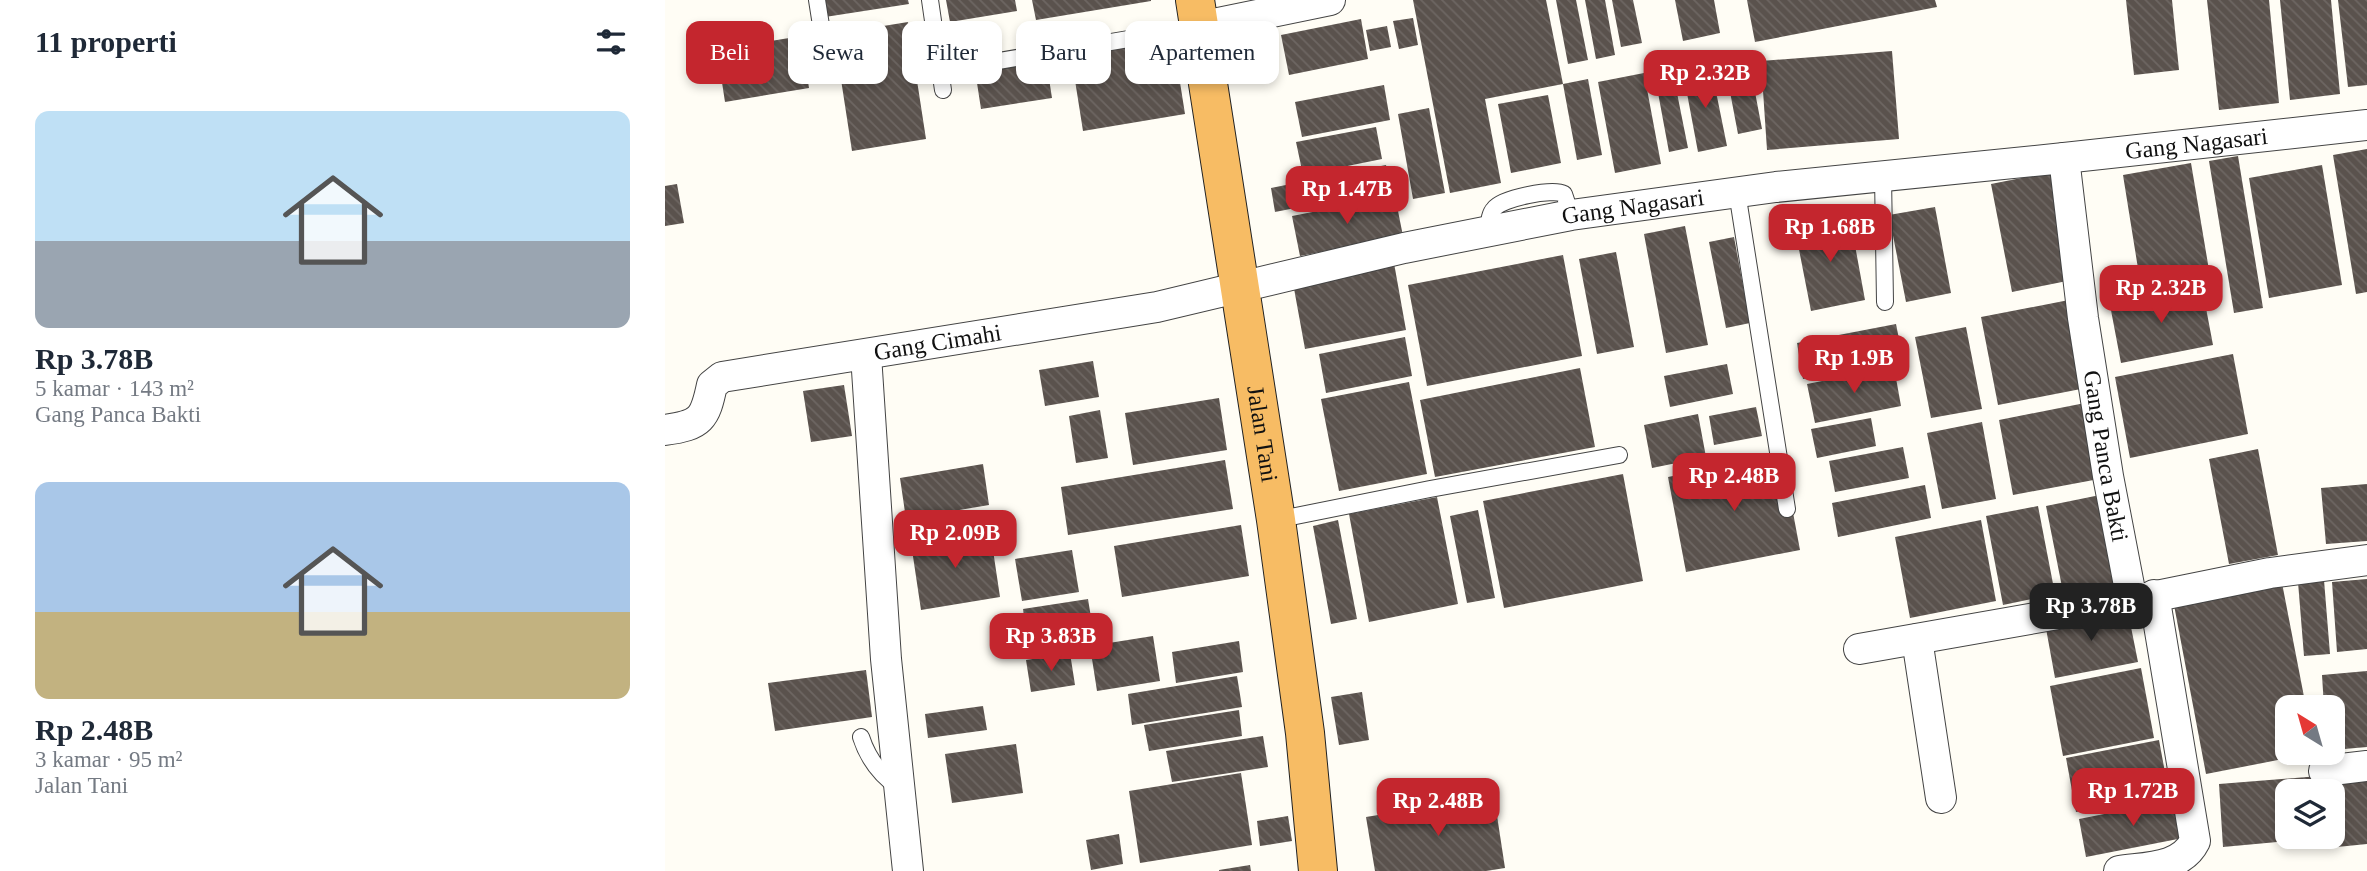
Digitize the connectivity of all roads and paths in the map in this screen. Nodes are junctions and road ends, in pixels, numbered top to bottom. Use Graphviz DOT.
graph roads {
  1 [pos="817,0"];
  2 [pos="930,0"];
  3 [pos="1330,0"];
  4 [pos="1197,13"];
  5 [pos="820,21"];
  6 [pos="933,21"];
  7 [pos="1002,57"];
  8 [pos="942,84"];
  9 [pos="943,90"];
  10 [pos="2367,125"];
  11 [pos="2064,158"];
  12 [pos="1883,176"];
  13 [pos="1737,192"];
  14 [pos="1241,288"];
  15 [pos="1885,302"];
  16 [pos="866,355"];
  17 [pos="665,430"];
  18 [pos="1619,455"];
  19 [pos="1787,509"];
  20 [pos="1276,520"];
  21 [pos="2367,560"];
  22 [pos="2143,598"];
  23 [pos="1917,639"];
  24 [pos="1859,649"];
  25 [pos="860,737"];
  26 [pos="2367,766"];
  27 [pos="2324,771"];
  28 [pos="899,788"];
  29 [pos="1941,798"];
  30 [pos="908,871"];
  31 [pos="1318,871"];
  32 [pos="2119,871"];
  1 -- 5 [label="lane"];
  2 -- 6 [label="lane"];
  3 -- 4 [label="street"];
  4 -- 7 [label="lane"];
  4 -- 14 [label="highway, Jalan Tani"];
  8 -- 9 [label="lane"];
  10 -- 11 [label="street, Gang Nagasari"];
  11 -- 12 [label="street, Gang Nagasari"];
  11 -- 22 [label="street, Gang Panca Bakti"];
  12 -- 13 [label="street, Gang Nagasari"];
  12 -- 15 [label="lane"];
  13 -- 14 [label="street, Gang Nagasari"];
  13 -- 19 [label="lane"];
  14 -- 16 [label="street, Gang Cimahi"];
  14 -- 20 [label="highway, Jalan Tani"];
  16 -- 17 [label="street, Gang Cimahi"];
  16 -- 28 [label="street"];
  18 -- 20 [label="lane"];
  20 -- 31 [label="highway, Jalan Tani"];
  21 -- 22 [label="street"];
  22 -- 23 [label="street"];
  22 -- 32 [label="street, Gang Panca Bakti"];
  23 -- 24 [label="street"];
  23 -- 29 [label="street"];
  25 -- 28 [label="lane"];
  26 -- 27 [label="street"];
  28 -- 30 [label="street"];
}
